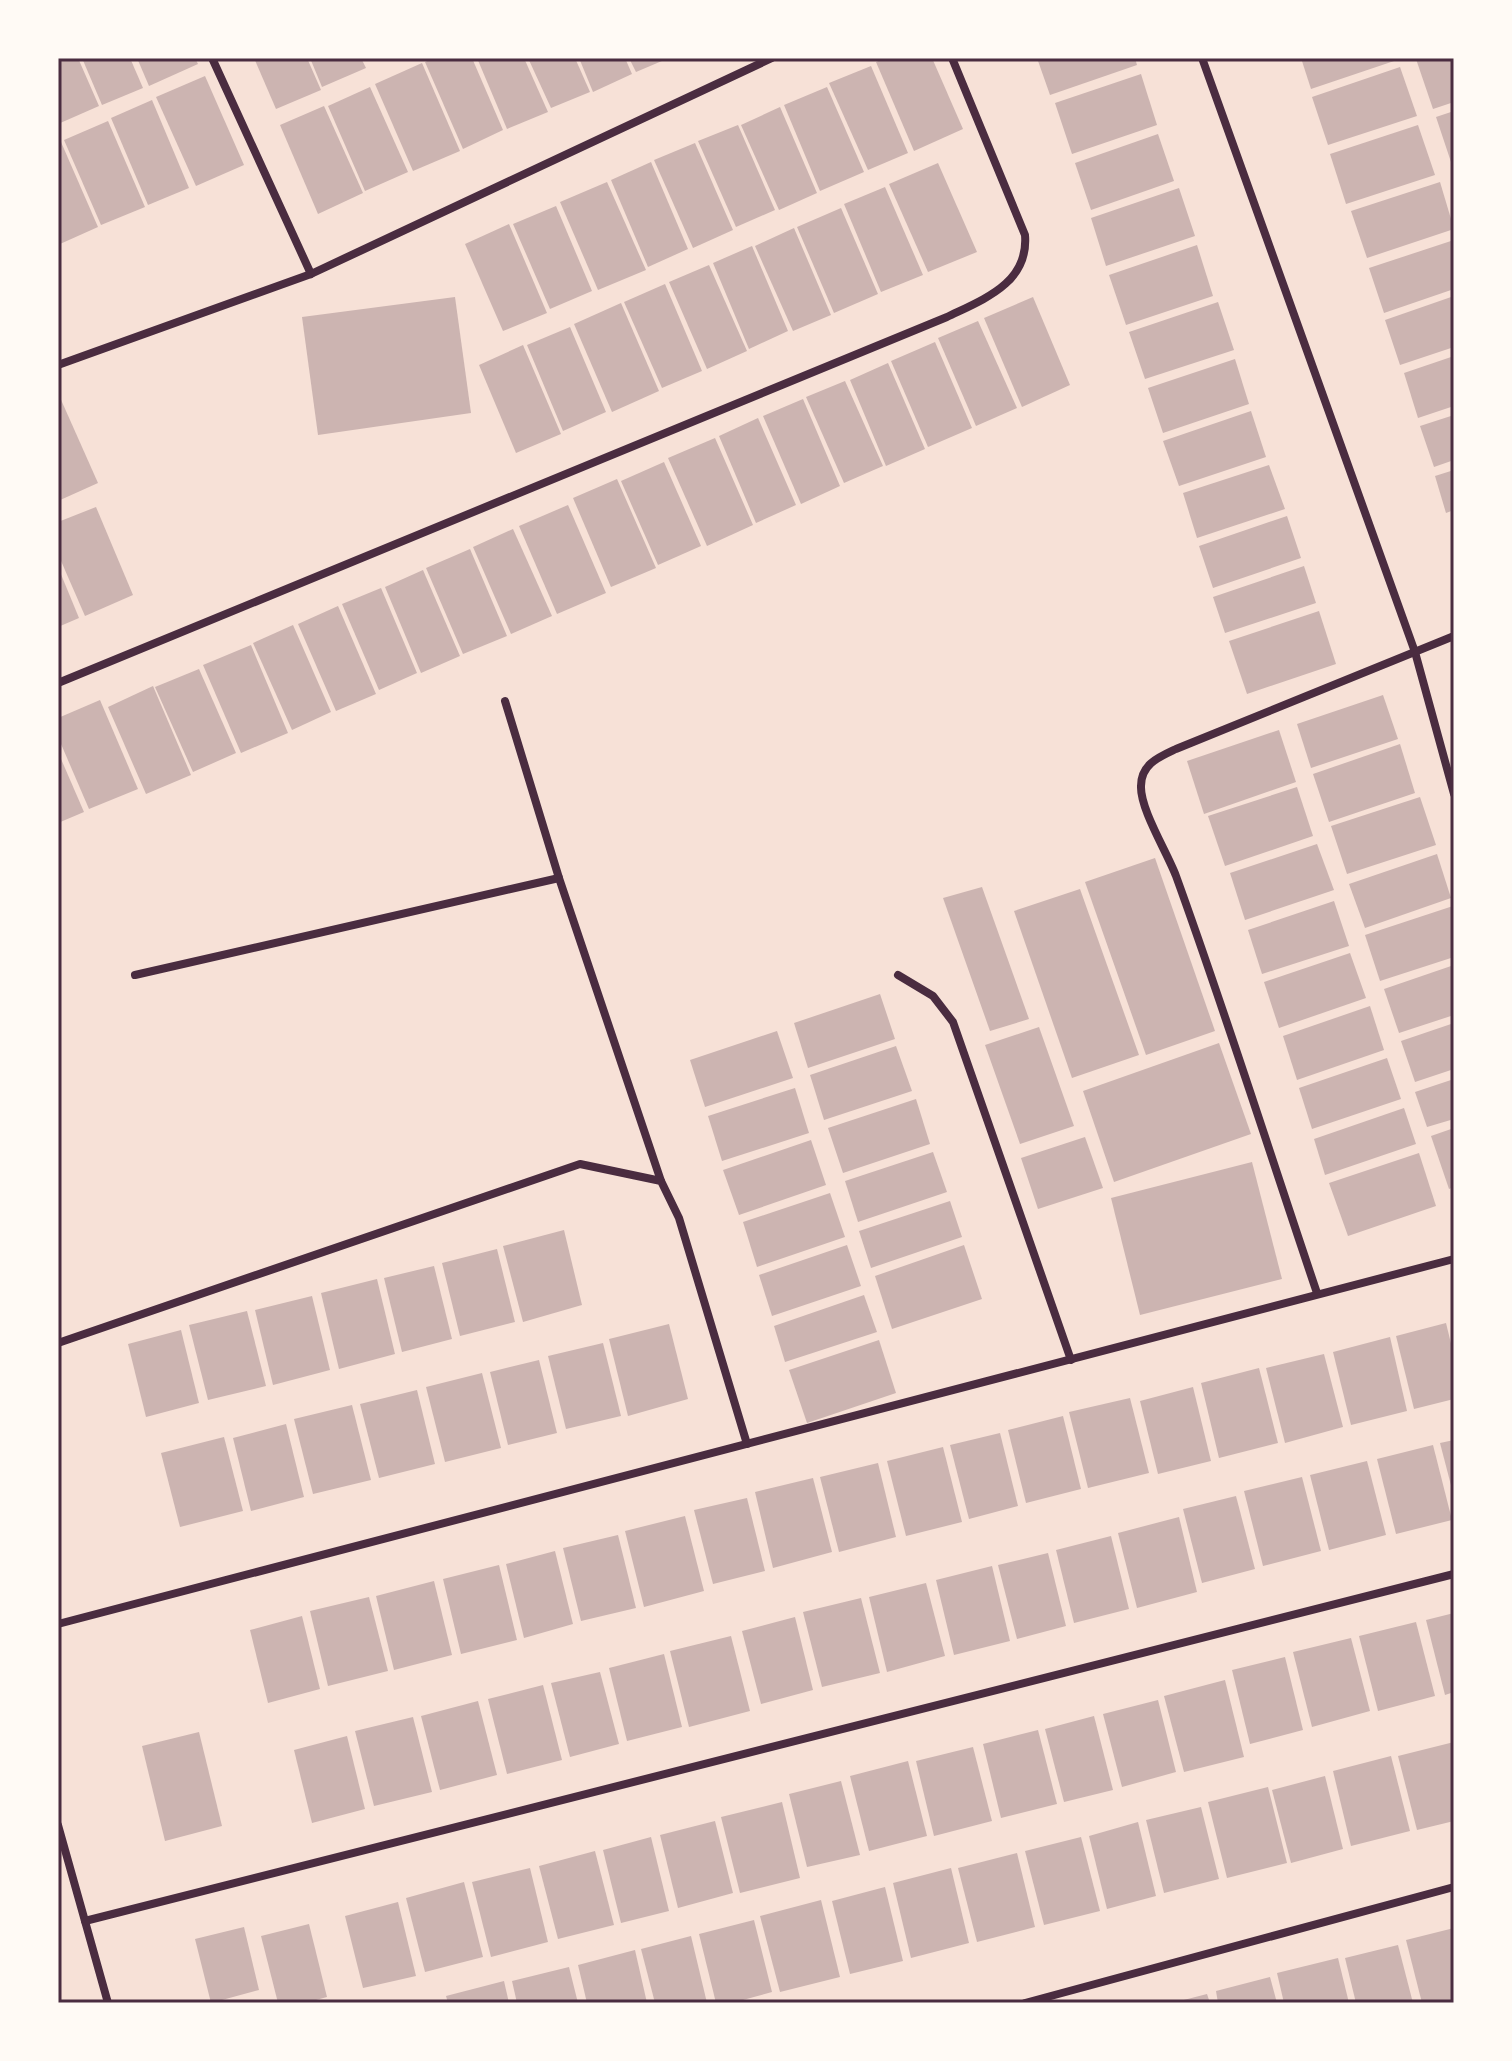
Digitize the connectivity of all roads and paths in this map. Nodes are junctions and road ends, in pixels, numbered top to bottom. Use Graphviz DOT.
graph roads {
  1 [pos="212,58"];
  2 [pos="772,58"];
  3 [pos="952,58"];
  4 [pos="1202,58"];
  5 [pos="311,274"];
  6 [pos="58,365"];
  7 [pos="1454,636"];
  8 [pos="1415,652"];
  9 [pos="58,683"];
  10 [pos="505,701"];
  11 [pos="1454,794"];
  12 [pos="559,878"];
  13 [pos="135,975"];
  14 [pos="898,975"];
  15 [pos="661,1181"];
  16 [pos="1454,1259"];
  17 [pos="1317,1293"];
  18 [pos="58,1343"];
  19 [pos="1071,1360"];
  20 [pos="747,1444"];
  21 [pos="1454,1574"];
  22 [pos="58,1624"];
  23 [pos="58,1825"];
  24 [pos="1454,1887"];
  25 [pos="85,1921"];
  26 [pos="108,2003"];
  27 [pos="1025,2003"];
  1 -- 5 [label="street"];
  2 -- 5 [label="street"];
  3 -- 9 [label="street"];
  4 -- 8 [label="street"];
  5 -- 6 [label="street"];
  7 -- 8 [label="street"];
  8 -- 11 [label="street"];
  8 -- 17 [label="street"];
  10 -- 12 [label="street"];
  12 -- 13 [label="street"];
  12 -- 15 [label="street"];
  14 -- 19 [label="street"];
  15 -- 18 [label="street"];
  15 -- 20 [label="street"];
  16 -- 17 [label="street"];
  17 -- 19 [label="street"];
  19 -- 20 [label="street"];
  20 -- 22 [label="street"];
  21 -- 25 [label="street"];
  23 -- 25 [label="street"];
  24 -- 27 [label="street"];
  25 -- 26 [label="street"];
}
